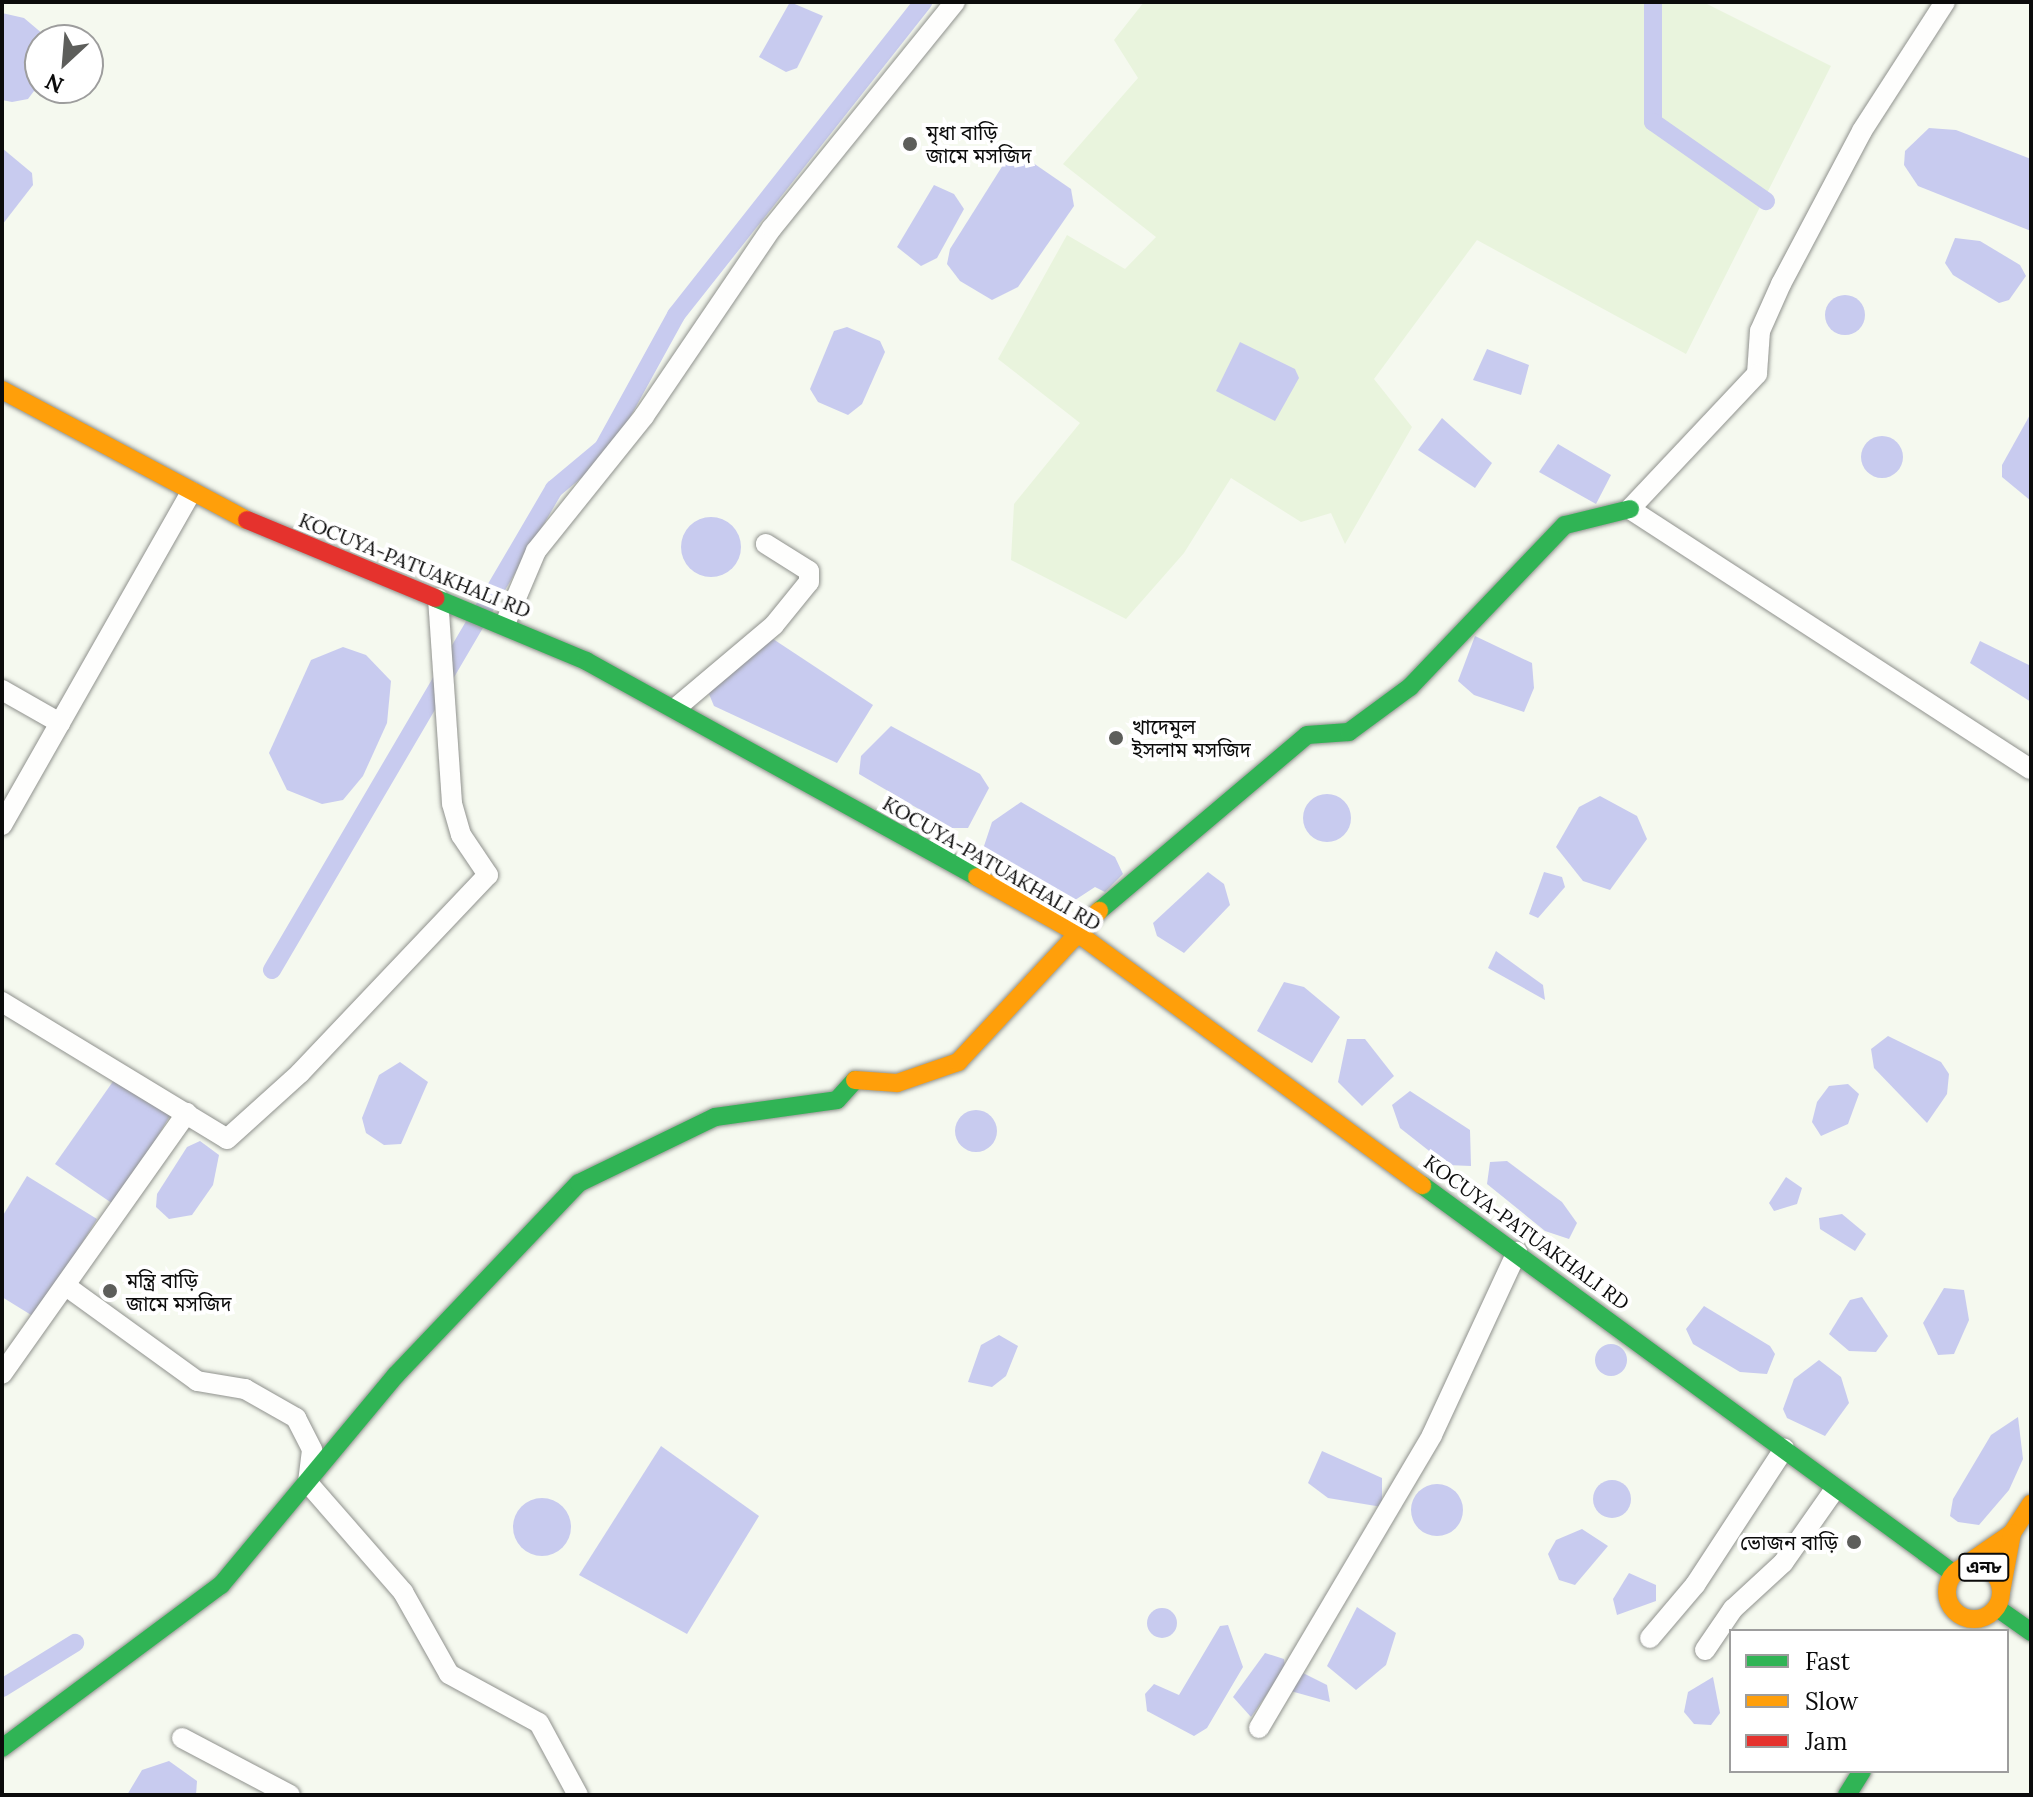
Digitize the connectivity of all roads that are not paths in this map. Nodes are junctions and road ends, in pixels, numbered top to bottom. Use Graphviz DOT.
graph roads {
  1 [pos="955,2"];
  2 [pos="1945,2"];
  3 [pos="2,390"];
  4 [pos="191,492"];
  5 [pos="1630,509"];
  6 [pos="766,544"];
  7 [pos="447,601"];
  8 [pos="505,624"];
  9 [pos="2,690"];
  10 [pos="677,707"];
  11 [pos="60,723"];
  12 [pos="2031,769"];
  13 [pos="2,825"];
  14 [pos="1076,932"];
  15 [pos="2,1002"];
  16 [pos="187,1113"];
  17 [pos="1517,1252"];
  18 [pos="66,1286"];
  19 [pos="2,1374"];
  20 [pos="1784,1449"];
  21 [pos="308,1483"];
  22 [pos="1835,1489"];
  23 [pos="2031,1504"];
  24 [pos="2012,1533"];
  25 [pos="1959,1570"];
  26 [pos="1947,1598"];
  27 [pos="1999,1600"];
  28 [pos="1977,1619"];
  29 [pos="1942,1629"];
  30 [pos="1962,1629"];
  31 [pos="2031,1632"];
  32 [pos="1650,1638"];
  33 [pos="1705,1650"];
  34 [pos="1259,1728"];
  35 [pos="182,1738"];
  36 [pos="2,1748"];
  37 [pos="1861,1773"];
  38 [pos="290,1795"];
  39 [pos="578,1795"];
  40 [pos="1847,1795"];
  1 -- 8 [label="street"];
  2 -- 5 [label="street"];
  3 -- 4 [label="main road, KOCUYA-PATUAKHALI RD"];
  4 -- 7 [label="main road, KOCUYA-PATUAKHALI RD"];
  4 -- 11 [label="street"];
  5 -- 12 [label="street"];
  5 -- 14 [label="main road"];
  6 -- 10 [label="street"];
  7 -- 8 [label="main road, KOCUYA-PATUAKHALI RD"];
  7 -- 16 [label="street"];
  8 -- 10 [label="main road, KOCUYA-PATUAKHALI RD"];
  9 -- 11 [label="street"];
  10 -- 14 [label="main road, KOCUYA-PATUAKHALI RD"];
  11 -- 13 [label="street"];
  14 -- 17 [label="main road, KOCUYA-PATUAKHALI RD"];
  14 -- 21 [label="main road"];
  15 -- 16 [label="street"];
  16 -- 18 [label="street"];
  17 -- 20 [label="main road, KOCUYA-PATUAKHALI RD"];
  17 -- 34 [label="street"];
  18 -- 19 [label="street"];
  18 -- 21 [label="street"];
  20 -- 22 [label="main road, KOCUYA-PATUAKHALI RD"];
  20 -- 32 [label="street"];
  21 -- 36 [label="main road"];
  21 -- 39 [label="street"];
  22 -- 25 [label="main road, KOCUYA-PATUAKHALI RD"];
  22 -- 33 [label="street"];
  23 -- 24 [label="main road"];
  24 -- 25 [label="main road"];
  24 -- 27 [label="main road"];
  25 -- 26 [label="main road, এন৮"];
  25 -- 27 [label="main road, এন৮"];
  26 -- 28 [label="main road, এন৮"];
  26 -- 29 [label="main road, এন৮"];
  27 -- 28 [label="main road, এন৮"];
  27 -- 31 [label="main road"];
  28 -- 30 [label="main road, এন৮"];
  35 -- 38 [label="street"];
  37 -- 40 [label="main road"];
}
